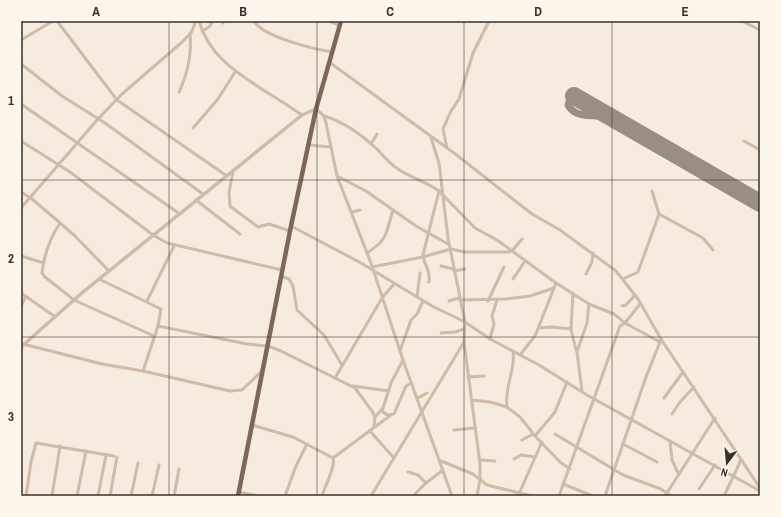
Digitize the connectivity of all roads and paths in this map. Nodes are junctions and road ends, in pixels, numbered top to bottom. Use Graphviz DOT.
graph roads {
  1 [pos="53,21"];
  2 [pos="57,21"];
  3 [pos="196,21"];
  4 [pos="199,21"];
  5 [pos="213,21"];
  6 [pos="254,21"];
  7 [pos="328,21"];
  8 [pos="489,21"];
  9 [pos="742,21"];
  10 [pos="340,23"];
  11 [pos="760,30"];
  12 [pos="202,31"];
  13 [pos="190,33"];
  14 [pos="21,40"];
  15 [pos="332,52"];
  16 [pos="329,62"];
  17 [pos="21,64"];
  18 [pos="234,72"];
  19 [pos="179,92"];
  20 [pos="116,100"];
  21 [pos="21,104"];
  22 [pos="316,109"];
  23 [pos="302,115"];
  24 [pos="324,116"];
  25 [pos="98,119"];
  26 [pos="194,128"];
  27 [pos="376,134"];
  28 [pos="431,138"];
  29 [pos="21,141"];
  30 [pos="744,141"];
  31 [pos="79,142"];
  32 [pos="371,144"];
  33 [pos="308,145"];
  34 [pos="331,147"];
  35 [pos="447,148"];
  36 [pos="760,150"];
  37 [pos="59,165"];
  38 [pos="233,170"];
  39 [pos="227,176"];
  40 [pos="338,176"];
  41 [pos="652,190"];
  42 [pos="21,192"];
  43 [pos="440,193"];
  44 [pos="203,194"];
  45 [pos="31,198"];
  46 [pos="196,200"];
  47 [pos="21,208"];
  48 [pos="360,210"];
  49 [pos="393,210"];
  50 [pos="352,212"];
  51 [pos="180,214"];
  52 [pos="659,214"];
  53 [pos="60,223"];
  54 [pos="290,228"];
  55 [pos="429,233"];
  56 [pos="240,234"];
  57 [pos="153,235"];
  58 [pos="522,239"];
  59 [pos="449,244"];
  60 [pos="174,246"];
  61 [pos="451,249"];
  62 [pos="713,250"];
  63 [pos="512,251"];
  64 [pos="367,253"];
  65 [pos="593,253"];
  66 [pos="21,256"];
  67 [pos="423,257"];
  68 [pos="525,261"];
  69 [pos="44,263"];
  70 [pos="441,266"];
  71 [pos="504,267"];
  72 [pos="372,269"];
  73 [pos="465,269"];
  74 [pos="282,270"];
  75 [pos="453,270"];
  76 [pos="109,271"];
  77 [pos="420,273"];
  78 [pos="586,274"];
  79 [pos="281,276"];
  80 [pos="99,279"];
  81 [pos="513,279"];
  82 [pos="623,279"];
  83 [pos="429,282"];
  84 [pos="556,283"];
  85 [pos="394,284"];
  86 [pos="554,288"];
  87 [pos="21,293"];
  88 [pos="573,293"];
  89 [pos="635,295"];
  90 [pos="26,296"];
  91 [pos="417,296"];
  92 [pos="382,298"];
  93 [pos="459,299"];
  94 [pos="74,300"];
  95 [pos="497,300"];
  96 [pos="423,301"];
  97 [pos="449,301"];
  98 [pos="488,301"];
  99 [pos="147,302"];
  100 [pos="589,304"];
  101 [pos="640,304"];
  102 [pos="21,306"];
  103 [pos="622,306"];
  104 [pos="54,316"];
  105 [pos="465,322"];
  106 [pos="625,323"];
  107 [pos="158,326"];
  108 [pos="538,328"];
  109 [pos="464,329"];
  110 [pos="571,329"];
  111 [pos="441,333"];
  112 [pos="154,336"];
  113 [pos="490,339"];
  114 [pos="661,341"];
  115 [pos="464,342"];
  116 [pos="22,346"];
  117 [pos="268,346"];
  118 [pos="400,351"];
  119 [pos="513,351"];
  120 [pos="577,352"];
  121 [pos="520,355"];
  122 [pos="403,360"];
  123 [pos="342,365"];
  124 [pos="143,371"];
  125 [pos="262,371"];
  126 [pos="683,372"];
  127 [pos="484,376"];
  128 [pos="468,377"];
  129 [pos="335,378"];
  130 [pos="566,382"];
  131 [pos="412,383"];
  132 [pos="353,386"];
  133 [pos="694,387"];
  134 [pos="389,391"];
  135 [pos="582,391"];
  136 [pos="427,393"];
  137 [pos="418,398"];
  138 [pos="594,398"];
  139 [pos="664,398"];
  140 [pos="472,400"];
  141 [pos="507,407"];
  142 [pos="382,409"];
  143 [pos="422,409"];
  144 [pos="672,414"];
  145 [pos="391,415"];
  146 [pos="375,417"];
  147 [pos="715,418"];
  148 [pos="632,419"];
  149 [pos="252,425"];
  150 [pos="374,427"];
  151 [pos="475,428"];
  152 [pos="454,430"];
  153 [pos="370,431"];
  154 [pos="555,434"];
  155 [pos="534,435"];
  156 [pos="522,440"];
  157 [pos="670,441"];
  158 [pos="542,442"];
  159 [pos="307,444"];
  160 [pos="623,444"];
  161 [pos="60,446"];
  162 [pos="577,448"];
  163 [pos="86,451"];
  164 [pos="693,452"];
  165 [pos="106,454"];
  166 [pos="393,457"];
  167 [pos="535,457"];
  168 [pos="333,458"];
  169 [pos="514,458"];
  170 [pos="480,460"];
  171 [pos="741,460"];
  172 [pos="441,461"];
  173 [pos="495,461"];
  174 [pos="657,462"];
  175 [pos="138,463"];
  176 [pos="159,465"];
  177 [pos="715,465"];
  178 [pos="179,469"];
  179 [pos="570,469"];
  180 [pos="613,469"];
  181 [pos="443,470"];
  182 [pos="408,472"];
  183 [pos="678,473"];
  184 [pos="735,475"];
  185 [pos="480,480"];
  186 [pos="426,483"];
  187 [pos="563,484"];
  188 [pos="699,489"];
  189 [pos="760,489"];
  190 [pos="238,494"];
  191 [pos="519,494"];
  192 [pos="666,494"];
  193 [pos="26,496"];
  194 [pos="52,496"];
  195 [pos="77,496"];
  196 [pos="98,496"];
  197 [pos="110,496"];
  198 [pos="131,496"];
  199 [pos="152,496"];
  200 [pos="174,496"];
  201 [pos="258,496"];
  202 [pos="285,496"];
  203 [pos="322,496"];
  204 [pos="371,496"];
  205 [pos="413,496"];
  206 [pos="452,496"];
  207 [pos="477,496"];
  208 [pos="532,496"];
  209 [pos="559,496"];
  210 [pos="593,496"];
  211 [pos="605,496"];
  212 [pos="671,496"];
  213 [pos="724,496"];
  1 -- 14 [label="street"];
  2 -- 20 [label="street"];
  3 -- 13 [label="street"];
  4 -- 12 [label="street"];
  5 -- 12 [label="street"];
  6 -- 15 [label="street"];
  7 -- 10 [label="street"];
  8 -- 35 [label="street"];
  9 -- 11 [label="street"];
  10 -- 15 [label="main road"];
  12 -- 18 [label="street"];
  13 -- 19 [label="street"];
  13 -- 20 [label="street"];
  15 -- 16 [label="main road"];
  16 -- 22 [label="main road"];
  16 -- 28 [label="street"];
  17 -- 25 [label="street"];
  18 -- 23 [label="street"];
  18 -- 26 [label="street"];
  20 -- 25 [label="street"];
  20 -- 39 [label="street"];
  21 -- 31 [label="street"];
  22 -- 23 [label="street"];
  22 -- 24 [label="street"];
  22 -- 33 [label="main road"];
  23 -- 38 [label="street"];
  24 -- 32 [label="street"];
  24 -- 34 [label="street"];
  25 -- 31 [label="street"];
  25 -- 44 [label="street"];
  27 -- 32 [label="street"];
  28 -- 35 [label="street"];
  28 -- 43 [label="street"];
  29 -- 37 [label="street"];
  30 -- 36 [label="street"];
  31 -- 37 [label="street"];
  31 -- 51 [label="street"];
  32 -- 43 [label="street"];
  33 -- 34 [label="street"];
  33 -- 54 [label="main road"];
  34 -- 40 [label="street"];
  35 -- 65 [label="street"];
  37 -- 45 [label="street"];
  37 -- 57 [label="street"];
  38 -- 39 [label="street"];
  38 -- 54 [label="street"];
  39 -- 44 [label="street"];
  40 -- 49 [label="street"];
  40 -- 50 [label="street"];
  41 -- 52 [label="street"];
  42 -- 45 [label="street"];
  43 -- 55 [label="street"];
  43 -- 59 [label="street"];
  43 -- 63 [label="street"];
  44 -- 46 [label="street"];
  45 -- 47 [label="street"];
  45 -- 53 [label="street"];
  46 -- 51 [label="street"];
  46 -- 56 [label="street"];
  48 -- 50 [label="street"];
  49 -- 55 [label="street"];
  49 -- 64 [label="street"];
  50 -- 64 [label="street"];
  51 -- 57 [label="street"];
  52 -- 62 [label="street"];
  52 -- 82 [label="street"];
  53 -- 69 [label="street"];
  53 -- 76 [label="street"];
  54 -- 72 [label="street"];
  54 -- 74 [label="main road"];
  55 -- 59 [label="street"];
  55 -- 67 [label="street"];
  57 -- 60 [label="street"];
  57 -- 76 [label="street"];
  58 -- 63 [label="street"];
  59 -- 61 [label="street"];
  60 -- 74 [label="street"];
  60 -- 99 [label="street"];
  61 -- 63 [label="street"];
  61 -- 67 [label="street"];
  61 -- 75 [label="street"];
  63 -- 68 [label="street"];
  64 -- 72 [label="street"];
  65 -- 78 [label="street"];
  65 -- 82 [label="street"];
  66 -- 69 [label="street"];
  67 -- 72 [label="street"];
  67 -- 83 [label="street"];
  68 -- 81 [label="street"];
  68 -- 84 [label="street"];
  69 -- 94 [label="street"];
  70 -- 75 [label="street"];
  71 -- 98 [label="street"];
  72 -- 85 [label="street"];
  72 -- 92 [label="street"];
  73 -- 75 [label="street"];
  74 -- 79 [label="main road"];
  75 -- 93 [label="street"];
  76 -- 80 [label="street"];
  77 -- 91 [label="street"];
  79 -- 117 [label="main road"];
  79 -- 123 [label="street"];
  80 -- 94 [label="street"];
  80 -- 99 [label="street"];
  82 -- 89 [label="street"];
  84 -- 86 [label="street"];
  84 -- 88 [label="street"];
  85 -- 91 [label="street"];
  85 -- 92 [label="street"];
  86 -- 95 [label="street"];
  86 -- 108 [label="street"];
  87 -- 90 [label="street"];
  88 -- 100 [label="street"];
  88 -- 110 [label="street"];
  89 -- 101 [label="street"];
  89 -- 103 [label="street"];
  90 -- 102 [label="street"];
  90 -- 104 [label="street"];
  91 -- 96 [label="street"];
  92 -- 118 [label="street"];
  92 -- 123 [label="street"];
  93 -- 97 [label="street"];
  93 -- 98 [label="street"];
  93 -- 105 [label="street"];
  94 -- 104 [label="street"];
  94 -- 112 [label="street"];
  95 -- 98 [label="street"];
  95 -- 113 [label="street"];
  96 -- 105 [label="street"];
  96 -- 118 [label="street"];
  99 -- 107 [label="street"];
  100 -- 106 [label="street"];
  100 -- 120 [label="street"];
  101 -- 106 [label="street"];
  101 -- 114 [label="street"];
  104 -- 116 [label="street"];
  105 -- 109 [label="street"];
  105 -- 113 [label="street"];
  106 -- 114 [label="street"];
  106 -- 138 [label="street"];
  107 -- 112 [label="street"];
  107 -- 117 [label="street"];
  108 -- 110 [label="street"];
  108 -- 121 [label="street"];
  109 -- 111 [label="street"];
  109 -- 115 [label="street"];
  110 -- 120 [label="street"];
  112 -- 124 [label="street"];
  113 -- 119 [label="street"];
  114 -- 126 [label="street"];
  114 -- 148 [label="street"];
  115 -- 128 [label="street"];
  115 -- 143 [label="street"];
  116 -- 124 [label="street"];
  117 -- 125 [label="main road"];
  117 -- 129 [label="street"];
  118 -- 122 [label="street"];
  119 -- 121 [label="street"];
  119 -- 141 [label="street"];
  120 -- 135 [label="street"];
  121 -- 130 [label="street"];
  122 -- 131 [label="street"];
  122 -- 134 [label="street"];
  123 -- 129 [label="street"];
  124 -- 125 [label="street"];
  125 -- 149 [label="main road"];
  126 -- 133 [label="street"];
  126 -- 139 [label="street"];
  127 -- 128 [label="street"];
  128 -- 140 [label="street"];
  129 -- 132 [label="street"];
  130 -- 135 [label="street"];
  130 -- 155 [label="street"];
  131 -- 137 [label="street"];
  131 -- 145 [label="street"];
  132 -- 134 [label="street"];
  132 -- 146 [label="street"];
  133 -- 144 [label="street"];
  133 -- 147 [label="street"];
  134 -- 142 [label="street"];
  135 -- 138 [label="street"];
  136 -- 137 [label="street"];
  137 -- 143 [label="street"];
  138 -- 148 [label="street"];
  138 -- 162 [label="street"];
  140 -- 141 [label="street"];
  140 -- 151 [label="street"];
  141 -- 155 [label="street"];
  142 -- 145 [label="street"];
  142 -- 146 [label="street"];
  143 -- 166 [label="street"];
  143 -- 172 [label="street"];
  145 -- 150 [label="street"];
  146 -- 150 [label="street"];
  147 -- 164 [label="street"];
  147 -- 171 [label="street"];
  148 -- 157 [label="street"];
  148 -- 160 [label="street"];
  149 -- 159 [label="street"];
  149 -- 190 [label="main road"];
  150 -- 153 [label="street"];
  151 -- 152 [label="street"];
  151 -- 170 [label="street"];
  153 -- 166 [label="street"];
  153 -- 168 [label="street"];
  154 -- 162 [label="street"];
  155 -- 156 [label="street"];
  155 -- 158 [label="street"];
  157 -- 164 [label="street"];
  157 -- 183 [label="street"];
  158 -- 167 [label="street"];
  158 -- 179 [label="street"];
  159 -- 168 [label="street"];
  159 -- 202 [label="street"];
  160 -- 174 [label="street"];
  160 -- 180 [label="street"];
  161 -- 163 [label="street"];
  161 -- 193 [label="street"];
  161 -- 194 [label="street"];
  162 -- 179 [label="street"];
  162 -- 180 [label="street"];
  163 -- 165 [label="street"];
  163 -- 195 [label="street"];
  164 -- 177 [label="street"];
  164 -- 183 [label="street"];
  165 -- 196 [label="street"];
  165 -- 197 [label="street"];
  166 -- 204 [label="street"];
  167 -- 169 [label="street"];
  167 -- 191 [label="street"];
  168 -- 203 [label="street"];
  170 -- 173 [label="street"];
  170 -- 185 [label="street"];
  171 -- 184 [label="street"];
  171 -- 189 [label="street"];
  172 -- 181 [label="street"];
  172 -- 185 [label="street"];
  175 -- 198 [label="street"];
  176 -- 199 [label="street"];
  177 -- 184 [label="street"];
  177 -- 188 [label="street"];
  178 -- 200 [label="street"];
  179 -- 187 [label="street"];
  180 -- 192 [label="street"];
  180 -- 211 [label="street"];
  181 -- 186 [label="street"];
  181 -- 206 [label="street"];
  182 -- 186 [label="street"];
  183 -- 192 [label="street"];
  184 -- 189 [label="street"];
  184 -- 213 [label="street"];
  185 -- 191 [label="street"];
  185 -- 207 [label="street"];
  186 -- 205 [label="street"];
  187 -- 209 [label="street"];
  187 -- 210 [label="street"];
  190 -- 201 [label="street"];
  191 -- 208 [label="street"];
  192 -- 212 [label="street"];
}
